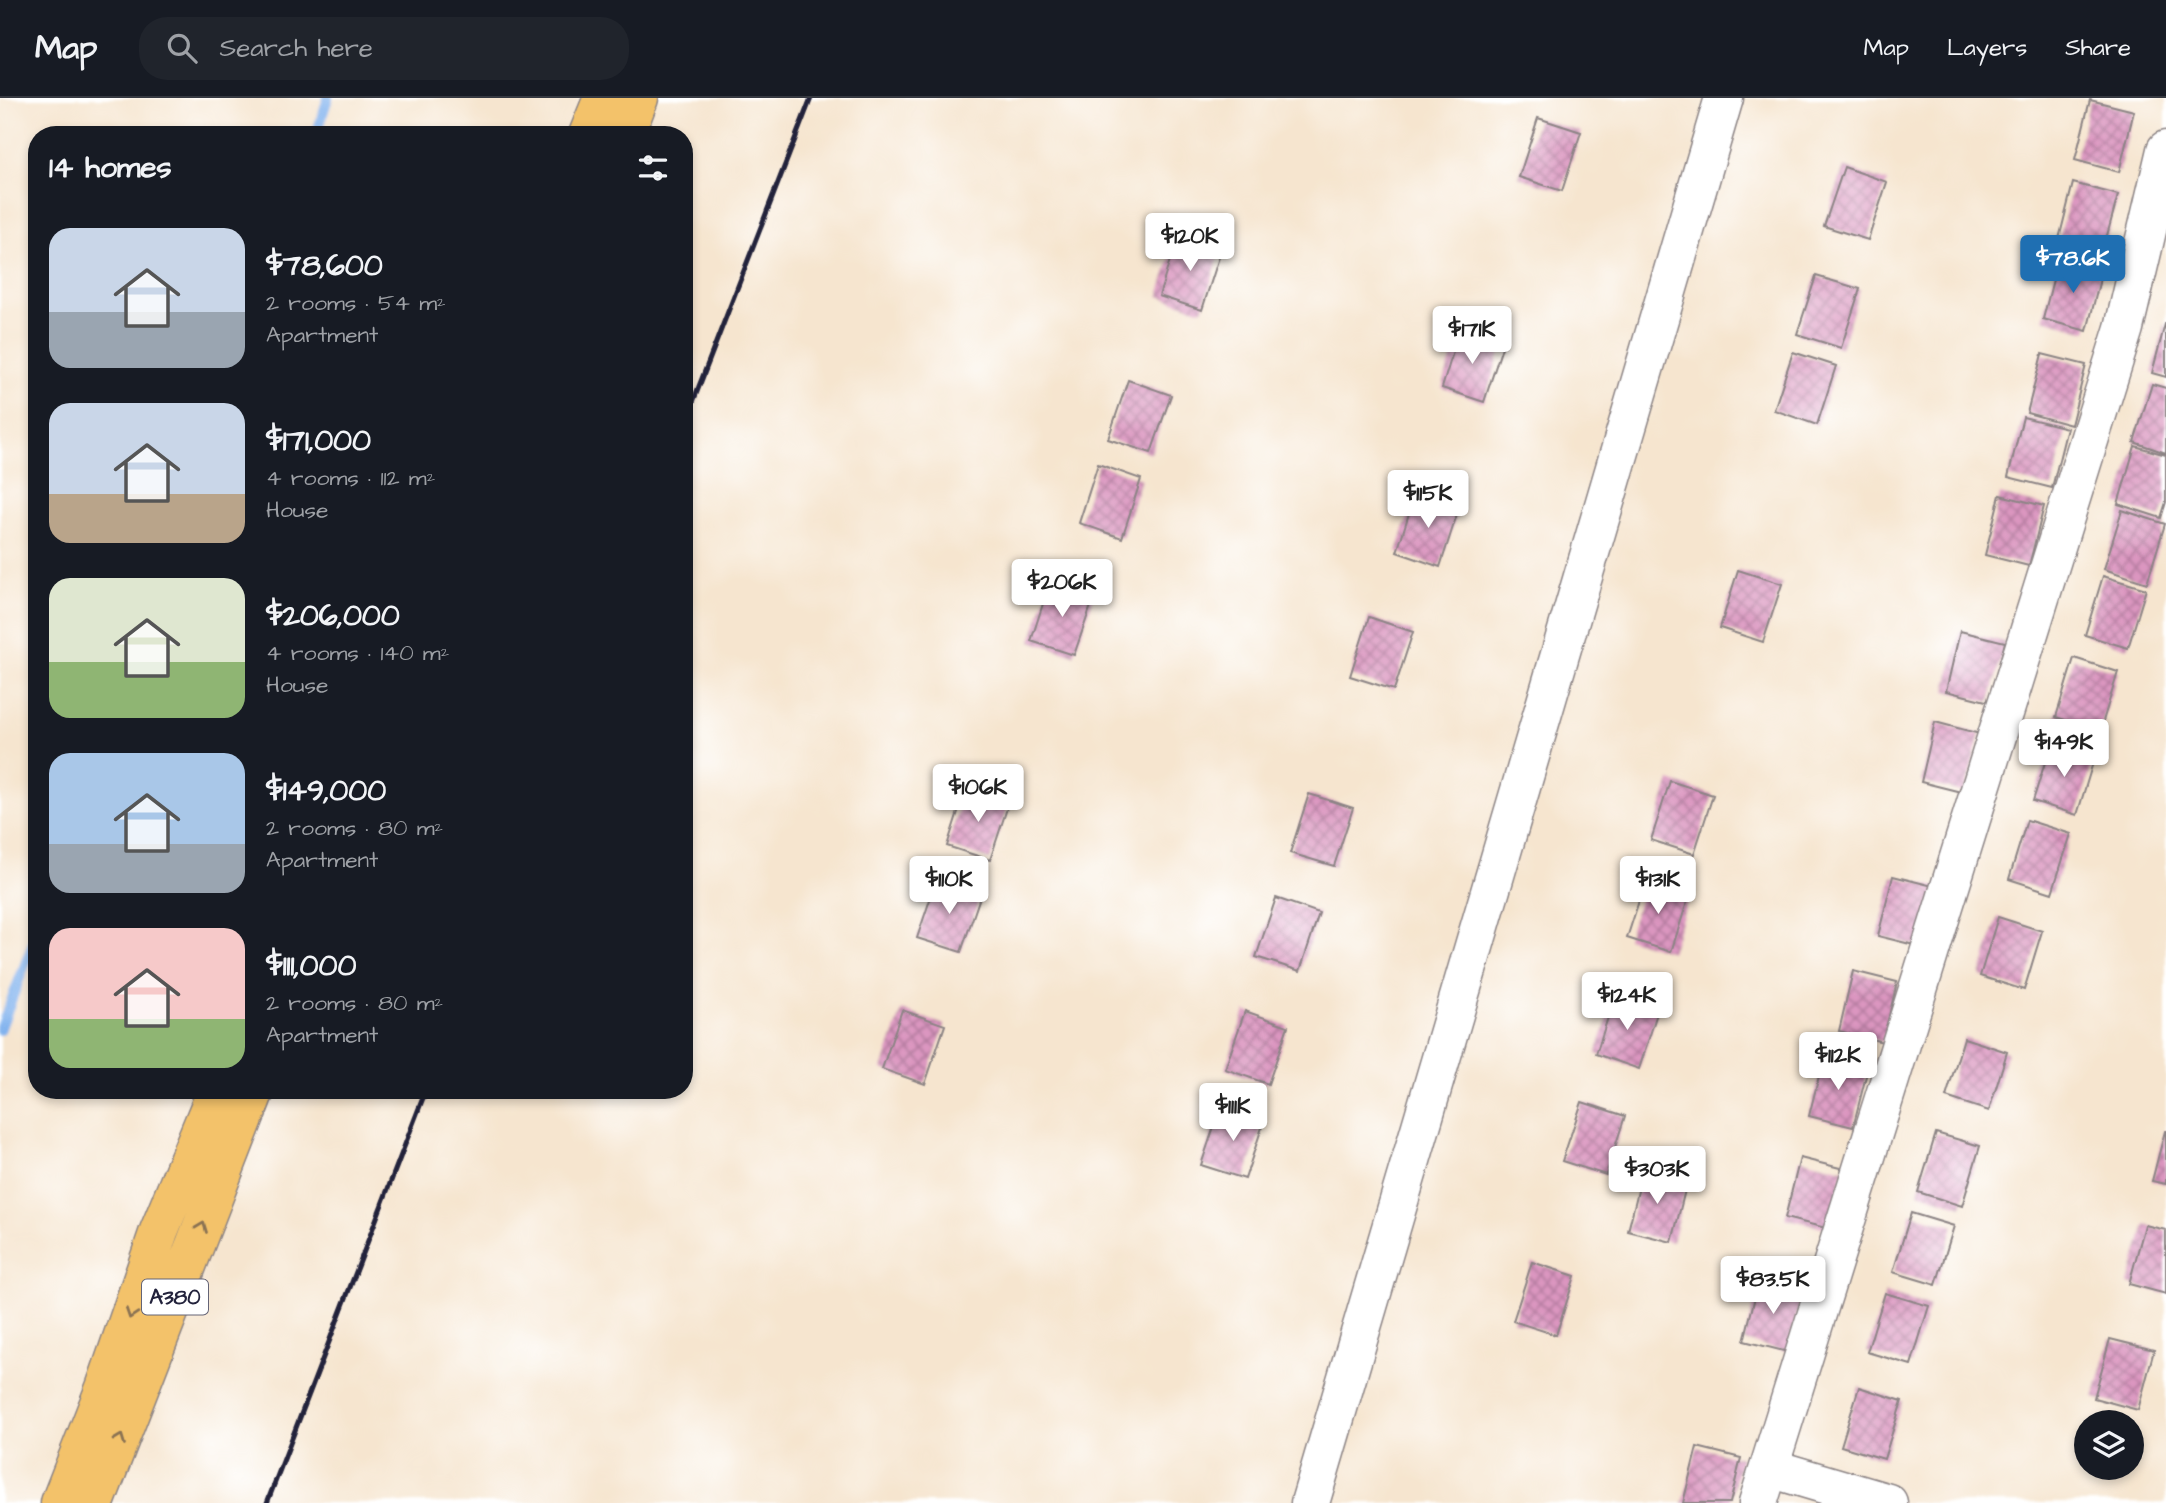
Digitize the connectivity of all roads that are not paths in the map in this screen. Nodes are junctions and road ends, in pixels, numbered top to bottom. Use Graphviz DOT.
graph roads {
  1 [pos="603,98"];
  2 [pos="639,98"];
  3 [pos="1724,98"];
  4 [pos="592,126"];
  5 [pos="628,126"];
  6 [pos="2166,150"];
  7 [pos="212,1099"];
  8 [pos="252,1099"];
  9 [pos="1770,1468"];
  10 [pos="60,1503"];
  11 [pos="95,1503"];
  12 [pos="1310,1503"];
  13 [pos="1758,1503"];
  14 [pos="1888,1503"];
  1 -- 4 [label="highway"];
  2 -- 5 [label="highway"];
  3 -- 12 [label="street"];
  6 -- 9 [label="street"];
  7 -- 10 [label="highway, A380, one-way"];
  11 -- 8 [label="highway, A380, one-way"];
  9 -- 13 [label="street"];
  9 -- 14 [label="street"];
}
